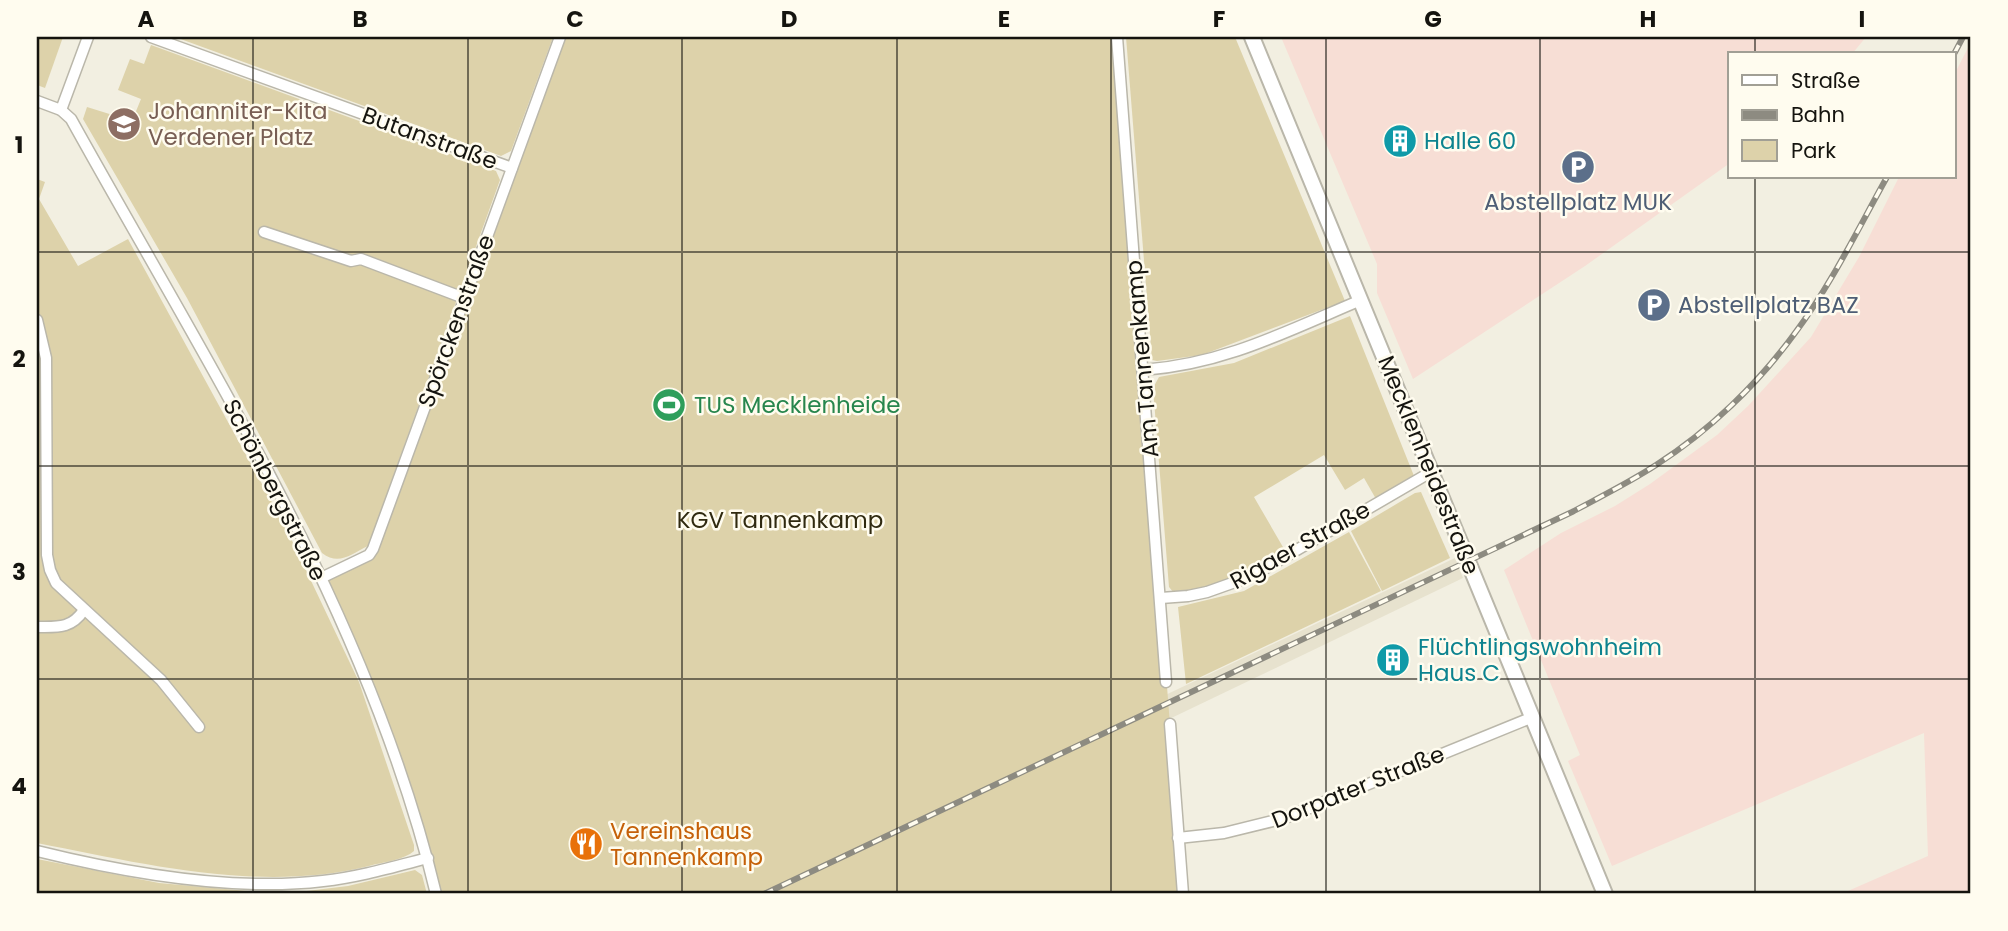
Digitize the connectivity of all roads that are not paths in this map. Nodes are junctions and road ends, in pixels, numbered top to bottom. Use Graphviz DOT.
graph roads {
  1 [pos="88,37"];
  2 [pos="152,37"];
  3 [pos="560,37"];
  4 [pos="1117,37"];
  5 [pos="1252,37"];
  6 [pos="37,102"];
  7 [pos="61,110"];
  8 [pos="512,168"];
  9 [pos="264,232"];
  10 [pos="464,298"];
  11 [pos="1361,300"];
  12 [pos="37,320"];
  13 [pos="1143,370"];
  14 [pos="1431,471"];
  15 [pos="321,578"];
  16 [pos="1161,598"];
  17 [pos="84,610"];
  18 [pos="37,628"];
  19 [pos="1166,682"];
  20 [pos="1533,717"];
  21 [pos="1170,724"];
  22 [pos="199,727"];
  23 [pos="1178,838"];
  24 [pos="37,851"];
  25 [pos="428,858"];
  26 [pos="436,894"];
  27 [pos="1183,894"];
  28 [pos="1605,894"];
  1 -- 7 [label="street"];
  2 -- 8 [label="street, Butanstraße"];
  3 -- 8 [label="street, Spörckenstraße"];
  4 -- 13 [label="street, Am Tannenkamp"];
  5 -- 11 [label="main road, Mecklenheidestraße"];
  6 -- 7 [label="street"];
  7 -- 15 [label="street, Schönbergstraße"];
  8 -- 10 [label="street, Spörckenstraße"];
  9 -- 10 [label="street"];
  10 -- 15 [label="street, Spörckenstraße"];
  11 -- 13 [label="street"];
  11 -- 14 [label="main road, Mecklenheidestraße"];
  12 -- 17 [label="street"];
  13 -- 16 [label="street, Am Tannenkamp"];
  14 -- 16 [label="street, Rigaer Straße"];
  14 -- 20 [label="main road, Mecklenheidestraße"];
  15 -- 25 [label="street, Schönbergstraße"];
  16 -- 19 [label="street, Am Tannenkamp"];
  17 -- 18 [label="street"];
  17 -- 22 [label="street"];
  20 -- 23 [label="street, Dorpater Straße"];
  20 -- 28 [label="main road, Mecklenheidestraße"];
  21 -- 23 [label="street"];
  23 -- 27 [label="street"];
  24 -- 25 [label="street"];
  25 -- 26 [label="street, Schönbergstraße"];
}
